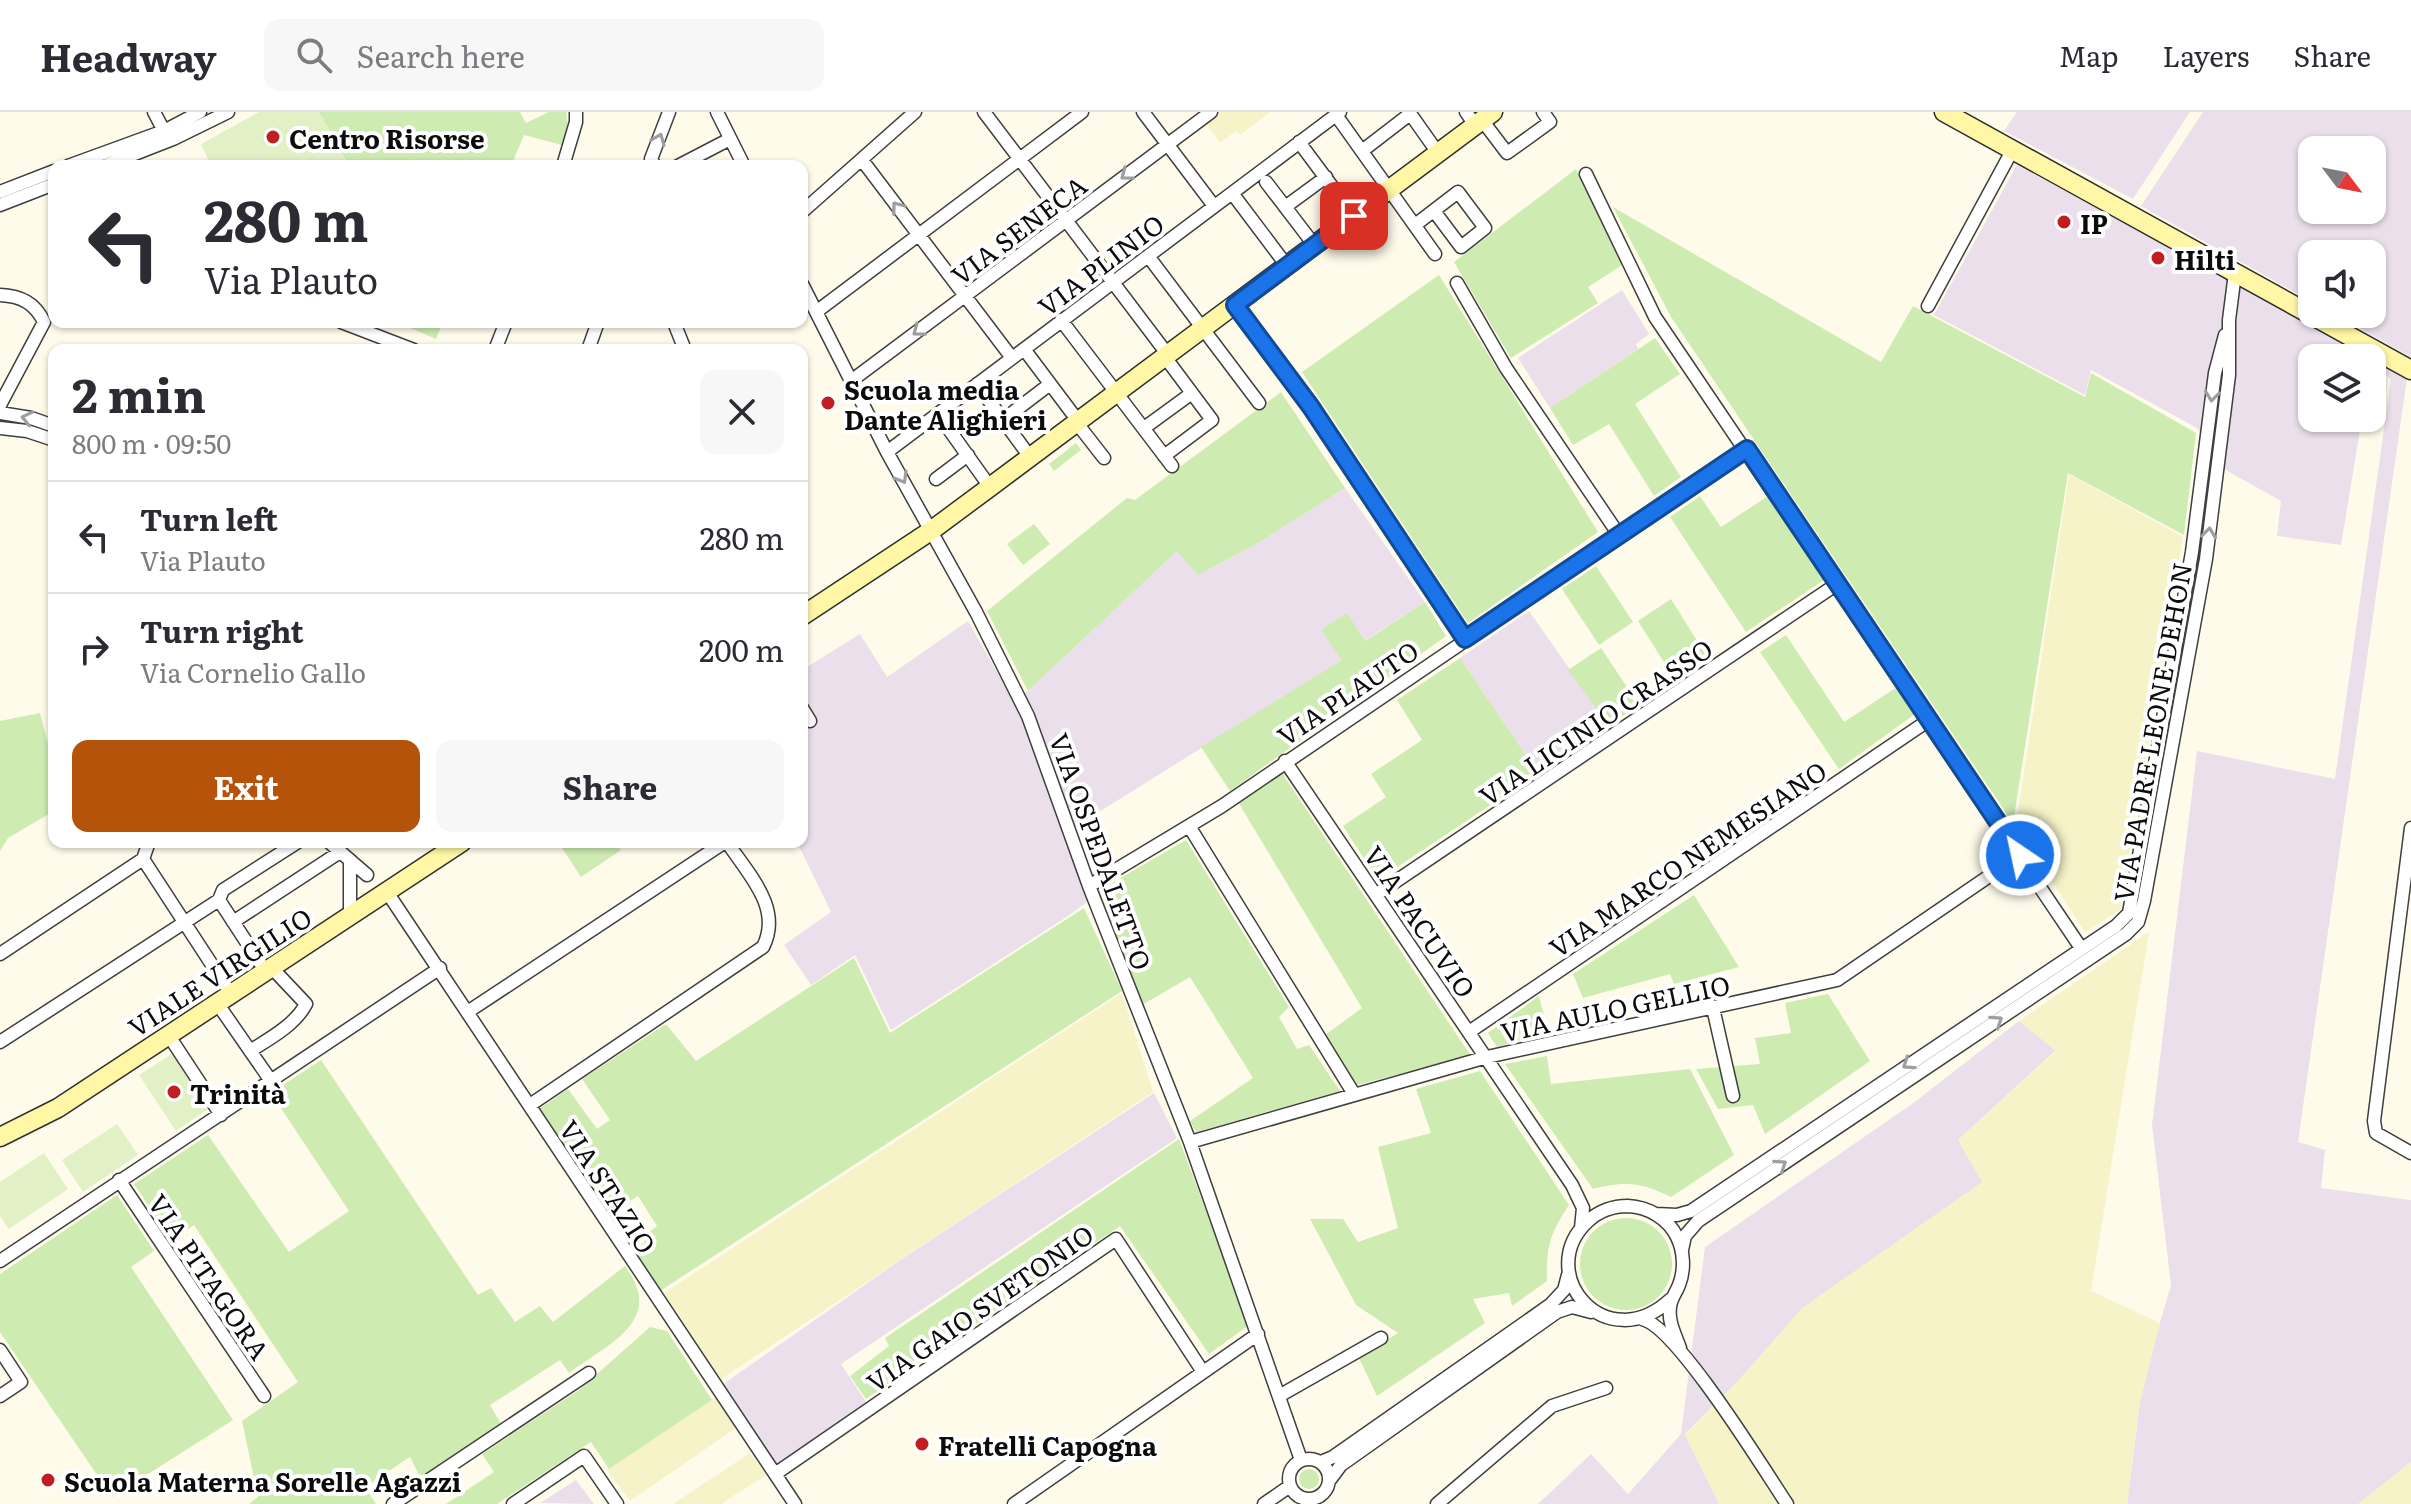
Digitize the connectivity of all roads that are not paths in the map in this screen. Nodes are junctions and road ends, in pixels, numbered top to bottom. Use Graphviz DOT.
graph roads {
  1 [pos="154,112"];
  2 [pos="200,112"];
  3 [pos="576,112"];
  4 [pos="669,112"];
  5 [pos="717,112"];
  6 [pos="915,112"];
  7 [pos="984,112"];
  8 [pos="1082,112"];
  9 [pos="1143,112"];
  10 [pos="1211,112"];
  11 [pos="1543,112"];
  12 [pos="1944,112"];
  13 [pos="1338,113"];
  14 [pos="1409,113"];
  15 [pos="220,114"];
  16 [pos="1479,117"];
  17 [pos="164,131"];
  18 [pos="730,139"];
  19 [pos="1299,142"];
  20 [pos="1167,145"];
  21 [pos="2013,149"];
  22 [pos="1362,151"];
  23 [pos="1438,153"];
  24 [pos="117,159"];
  25 [pos="565,160"];
  26 [pos="652,160"];
  27 [pos="690,160"];
  28 [pos="741,160"];
  29 [pos="862,160"];
  30 [pos="1020,160"];
  31 [pos="48,173"];
  32 [pos="1586,174"];
  33 [pos="1326,177"];
  34 [pos="1266,182"];
  35 [pos="48,186"];
  36 [pos="1389,190"];
  37 [pos="0,192"];
  38 [pos="1232,193"];
  39 [pos="0,205"];
  40 [pos="1214,206"];
  41 [pos="808,207"];
  42 [pos="1285,207"];
  43 [pos="1434,211"];
  44 [pos="1354,216"];
  45 [pos="1066,220"];
  46 [pos="1415,225"];
  47 [pos="919,236"];
  48 [pos="1315,246"];
  49 [pos="1435,254"];
  50 [pos="1148,256"];
  51 [pos="1287,266"];
  52 [pos="2235,273"];
  53 [pos="1113,282"];
  54 [pos="1457,283"];
  55 [pos="0,295"];
  56 [pos="808,296"];
  57 [pos="965,296"];
  58 [pos="1235,305"];
  59 [pos="1928,306"];
  60 [pos="816,312"];
  61 [pos="1061,320"];
  62 [pos="2229,320"];
  63 [pos="357,328"];
  64 [pos="1202,329"];
  65 [pos="398,344"];
  66 [pos="1024,349"];
  67 [pos="1166,356"];
  68 [pos="1012,358"];
  69 [pos="2410,367"];
  70 [pos="851,381"];
  71 [pos="977,384"];
  72 [pos="1050,384"];
  73 [pos="1116,392"];
  74 [pos="1192,393"];
  75 [pos="1259,403"];
  76 [pos="0,405"];
  77 [pos="0,413"];
  78 [pos="938,414"];
  79 [pos="1003,420"];
  80 [pos="1077,422"];
  81 [pos="48,424"];
  82 [pos="0,428"];
  83 [pos="1144,428"];
  84 [pos="48,438"];
  85 [pos="1747,449"];
  86 [pos="887,452"];
  87 [pos="968,455"];
  88 [pos="1030,457"];
  89 [pos="1104,458"];
  90 [pos="936,479"];
  91 [pos="990,487"];
  92 [pos="932,530"];
  93 [pos="1619,535"];
  94 [pos="1837,584"];
  95 [pos="808,612"];
  96 [pos="1465,639"];
  97 [pos="808,718"];
  98 [pos="1929,720"];
  99 [pos="810,721"];
  100 [pos="1285,761"];
  101 [pos="1189,826"];
  102 [pos="2411,828"];
  103 [pos="147,848"];
  104 [pos="289,848"];
  105 [pos="336,848"];
  106 [pos="453,848"];
  107 [pos="717,848"];
  108 [pos="730,848"];
  109 [pos="2020,855"];
  110 [pos="345,856"];
  111 [pos="143,859"];
  112 [pos="367,875"];
  113 [pos="1089,886"];
  114 [pos="387,892"];
  115 [pos="1377,894"];
  116 [pos="219,900"];
  117 [pos="350,916"];
  118 [pos="184,922"];
  119 [pos="233,922"];
  120 [pos="2081,948"];
  121 [pos="0,954"];
  122 [pos="440,968"];
  123 [pos="269,970"];
  124 [pos="224,998"];
  125 [pos="1713,1008"];
  126 [pos="469,1011"];
  127 [pos="1469,1032"];
  128 [pos="169,1036"];
  129 [pos="0,1042"];
  130 [pos="250,1051"];
  131 [pos="1487,1057"];
  132 [pos="271,1081"];
  133 [pos="1354,1094"];
  134 [pos="1733,1096"];
  135 [pos="530,1105"];
  136 [pos="221,1115"];
  137 [pos="0,1137"];
  138 [pos="1190,1142"];
  139 [pos="2411,1153"];
  140 [pos="119,1180"];
  141 [pos="1572,1185"];
  142 [pos="1624,1206"];
  143 [pos="1656,1214"];
  144 [pos="1581,1228"];
  145 [pos="1682,1250"];
  146 [pos="0,1261"];
  147 [pos="1569,1272"];
  148 [pos="1671,1299"];
  149 [pos="1606,1317"];
  150 [pos="1642,1319"];
  151 [pos="1258,1334"];
  152 [pos="1381,1338"];
  153 [pos="1680,1348"];
  154 [pos="0,1350"];
  155 [pos="1203,1372"];
  156 [pos="589,1373"];
  157 [pos="1606,1388"];
  158 [pos="0,1396"];
  159 [pos="264,1396"];
  160 [pos="1279,1396"];
  161 [pos="1301,1460"];
  162 [pos="1321,1462"];
  163 [pos="775,1474"];
  164 [pos="1329,1481"];
  165 [pos="1290,1486"];
  166 [pos="1306,1501"];
  167 [pos="393,1504"];
  168 [pos="513,1504"];
  169 [pos="617,1504"];
  170 [pos="795,1504"];
  171 [pos="1014,1504"];
  172 [pos="1264,1504"];
  173 [pos="1437,1504"];
  174 [pos="1787,1504"];
  1 -- 17 [label="street"];
  2 -- 17 [label="street"];
  3 -- 25 [label="street"];
  26 -- 4 [label="street, one-way"];
  5 -- 18 [label="street"];
  6 -- 29 [label="street"];
  7 -- 30 [label="street"];
  8 -- 30 [label="street"];
  9 -- 20 [label="street"];
  10 -- 20 [label="street, VIA SENECA"];
  11 -- 16 [label="street"];
  12 -- 21 [label="street"];
  13 -- 19 [label="street, VIA PLINIO"];
  13 -- 22 [label="street"];
  14 -- 22 [label="street"];
  14 -- 23 [label="street"];
  15 -- 24 [label="street"];
  16 -- 23 [label="street"];
  17 -- 24 [label="street"];
  18 -- 27 [label="street"];
  18 -- 28 [label="street"];
  19 -- 33 [label="street"];
  19 -- 38 [label="street, VIA PLINIO"];
  20 -- 40 [label="street"];
  20 -- 45 [label="street, VIA SENECA, one-way"];
  21 -- 52 [label="street"];
  21 -- 59 [label="street"];
  22 -- 36 [label="street"];
  23 -- 36 [label="street"];
  29 -- 41 [label="street"];
  47 -- 29 [label="street, one-way"];
  30 -- 45 [label="street"];
  30 -- 47 [label="street"];
  31 -- 37 [label="street"];
  32 -- 85 [label="street"];
  33 -- 42 [label="street"];
  33 -- 44 [label="street"];
  34 -- 42 [label="street"];
  35 -- 39 [label="street"];
  36 -- 44 [label="street"];
  36 -- 46 [label="street"];
  38 -- 40 [label="street, VIA PLINIO"];
  38 -- 51 [label="street"];
  40 -- 50 [label="street, VIA PLINIO"];
  42 -- 48 [label="street"];
  43 -- 46 [label="street"];
  44 -- 48 [label="street"];
  45 -- 53 [label="street"];
  45 -- 57 [label="street, VIA SENECA"];
  46 -- 49 [label="street"];
  47 -- 57 [label="street"];
  47 -- 60 [label="street"];
  48 -- 51 [label="street"];
  50 -- 53 [label="street, VIA PLINIO"];
  50 -- 64 [label="street"];
  51 -- 58 [label="street"];
  52 -- 62 [label="street, VIA PADRE LEONE DEHON"];
  52 -- 69 [label="street"];
  53 -- 61 [label="street, VIA PLINIO"];
  53 -- 67 [label="street"];
  54 -- 93 [label="street"];
  55 -- 76 [label="street"];
  56 -- 60 [label="street, VIA OSPEDALETTO"];
  57 -- 68 [label="street"];
  57 -- 70 [label="street, VIA SENECA, one-way"];
  58 -- 64 [label="street"];
  58 -- 96 [label="street"];
  60 -- 70 [label="street, VIA OSPEDALETTO"];
  61 -- 66 [label="street, VIA PLINIO"];
  61 -- 73 [label="street"];
  62 -- 120 [label="street, VIA PADRE LEONE DEHON, one-way"];
  145 -- 62 [label="street, VIA PADRE LEONE DEHON, one-way"];
  63 -- 65 [label="street"];
  64 -- 67 [label="street"];
  64 -- 75 [label="street"];
  66 -- 68 [label="street, VIA PLINIO"];
  66 -- 72 [label="street"];
  67 -- 73 [label="street"];
  67 -- 74 [label="street"];
  68 -- 71 [label="street, VIA PLINIO"];
  70 -- 86 [label="street, VIA OSPEDALETTO"];
  71 -- 78 [label="street, VIA PLINIO"];
  71 -- 79 [label="street"];
  72 -- 79 [label="street"];
  72 -- 80 [label="street"];
  73 -- 80 [label="street"];
  73 -- 83 [label="street"];
  74 -- 83 [label="street"];
  74 -- 83 [label="street"];
  81 -- 77 [label="street, one-way"];
  78 -- 86 [label="street, VIA PLINIO"];
  78 -- 87 [label="street"];
  79 -- 88 [label="street"];
  80 -- 88 [label="street"];
  80 -- 89 [label="street"];
  82 -- 84 [label="street"];
  85 -- 93 [label="street, VIA PLAUTO"];
  85 -- 94 [label="street"];
  86 -- 92 [label="street, VIA OSPEDALETTO, one-way"];
  87 -- 90 [label="street"];
  87 -- 91 [label="street"];
  88 -- 91 [label="street"];
  91 -- 92 [label="street"];
  92 -- 95 [label="street"];
  92 -- 113 [label="street, VIA OSPEDALETTO"];
  93 -- 96 [label="street, VIA PLAUTO"];
  94 -- 98 [label="street"];
  94 -- 115 [label="street, VIA LICINIO CRASSO"];
  96 -- 100 [label="street, VIA PLAUTO"];
  97 -- 99 [label="street"];
  98 -- 109 [label="street"];
  98 -- 127 [label="street, VIA MARCO NEMESIANO"];
  100 -- 101 [label="street, VIA PLAUTO"];
  100 -- 115 [label="street, VIA PACUVIO"];
  101 -- 113 [label="street, VIA PLAUTO"];
  101 -- 133 [label="street"];
  102 -- 139 [label="street"];
  103 -- 111 [label="street"];
  104 -- 116 [label="street"];
  105 -- 110 [label="street"];
  106 -- 114 [label="street, VIALE VIRGILIO"];
  107 -- 126 [label="street"];
  108 -- 135 [label="street"];
  109 -- 120 [label="street"];
  109 -- 125 [label="street, VIA AULO GELLIO"];
  110 -- 112 [label="street"];
  110 -- 117 [label="street"];
  110 -- 119 [label="street"];
  111 -- 118 [label="street"];
  111 -- 121 [label="street"];
  113 -- 138 [label="street, VIA OSPEDALETTO"];
  114 -- 117 [label="street, VIALE VIRGILIO"];
  114 -- 122 [label="street, VIA STAZIO"];
  115 -- 127 [label="street, VIA PACUVIO"];
  116 -- 118 [label="street"];
  116 -- 119 [label="street"];
  117 -- 123 [label="street, VIALE VIRGILIO"];
  118 -- 124 [label="street"];
  118 -- 129 [label="street"];
  119 -- 123 [label="street"];
  120 -- 143 [label="street, VIA PADRE LEONE DEHON, one-way"];
  122 -- 126 [label="street, VIA STAZIO"];
  122 -- 132 [label="street"];
  123 -- 124 [label="street, VIALE VIRGILIO"];
  123 -- 130 [label="street"];
  124 -- 128 [label="street, VIALE VIRGILIO"];
  124 -- 130 [label="street"];
  125 -- 131 [label="street, VIA AULO GELLIO"];
  125 -- 134 [label="street"];
  126 -- 135 [label="street, VIA STAZIO"];
  127 -- 131 [label="street, VIA PACUVIO"];
  128 -- 136 [label="street"];
  128 -- 137 [label="street, VIALE VIRGILIO"];
  130 -- 132 [label="street"];
  131 -- 133 [label="street, VIA AULO GELLIO"];
  131 -- 141 [label="street, VIA PACUVIO"];
  132 -- 136 [label="street"];
  133 -- 138 [label="street, VIA AULO GELLIO"];
  135 -- 163 [label="street, VIA STAZIO"];
  136 -- 140 [label="street"];
  138 -- 151 [label="street, VIA OSPEDALETTO"];
  140 -- 146 [label="street"];
  140 -- 159 [label="street, VIA PITAGORA"];
  141 -- 142 [label="street, VIA PACUVIO"];
  141 -- 144 [label="street, VIA PACUVIO"];
  142 -- 143 [label="street"];
  142 -- 144 [label="street"];
  143 -- 145 [label="street"];
  144 -- 147 [label="street"];
  145 -- 148 [label="street"];
  147 -- 149 [label="street"];
  147 -- 162 [label="street"];
  148 -- 150 [label="street"];
  148 -- 153 [label="street"];
  149 -- 150 [label="street"];
  149 -- 164 [label="street"];
  150 -- 153 [label="street"];
  151 -- 155 [label="street"];
  151 -- 160 [label="street, VIA OSPEDALETTO"];
  152 -- 160 [label="street"];
  153 -- 174 [label="street"];
  154 -- 158 [label="street"];
  155 -- 163 [label="street, VIA GAIO SVETONIO"];
  155 -- 171 [label="street"];
  156 -- 167 [label="street"];
  157 -- 173 [label="street"];
  160 -- 161 [label="street, VIA OSPEDALETTO"];
  161 -- 162 [label="street"];
  161 -- 165 [label="street"];
  162 -- 164 [label="street"];
  163 -- 170 [label="street, VIA STAZIO"];
  164 -- 166 [label="street"];
  165 -- 166 [label="street"];
  165 -- 172 [label="street"];
  168 -- 169 [label="street"];
}
